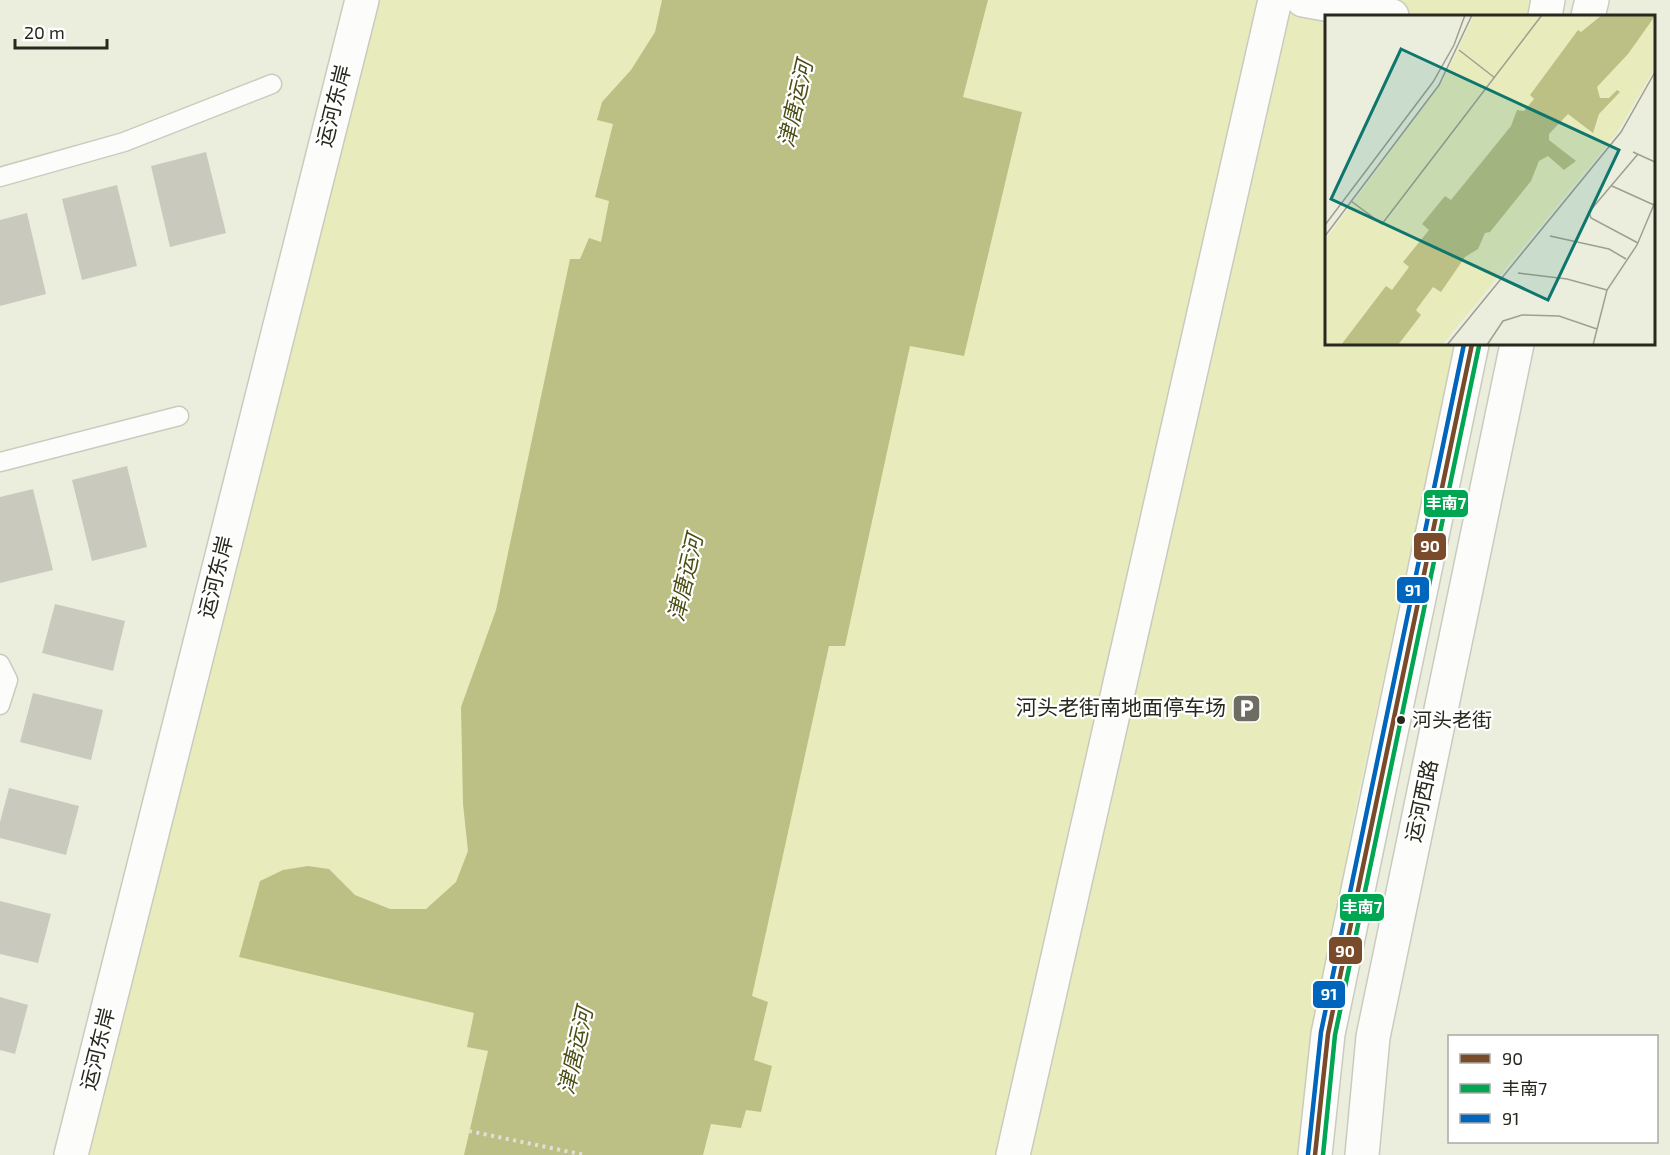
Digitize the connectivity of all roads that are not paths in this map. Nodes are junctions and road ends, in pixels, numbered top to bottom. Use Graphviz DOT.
graph roads {
  1 [pos="362,0"];
  2 [pos="1275,0"];
  3 [pos="1303,0"];
  4 [pos="1548,0"];
  5 [pos="1592,0"];
  6 [pos="1386,15"];
  7 [pos="1545,15"];
  8 [pos="1588,15"];
  9 [pos="272,84"];
  10 [pos="0,177"];
  11 [pos="1472,345"];
  12 [pos="1517,345"];
  13 [pos="179,416"];
  14 [pos="0,462"];
  15 [pos="0,664"];
  16 [pos="0,705"];
  17 [pos="71,1155"];
  18 [pos="1013,1155"];
  19 [pos="1315,1155"];
  20 [pos="1362,1155"];
  1 -- 17 [label="street, 运河东岸"];
  2 -- 18 [label="street"];
  3 -- 6 [label="street"];
  4 -- 7 [label="street"];
  5 -- 8 [label="street"];
  9 -- 10 [label="lane"];
  11 -- 19 [label="street"];
  12 -- 20 [label="street, 运河西路"];
  13 -- 14 [label="lane"];
  15 -- 16 [label="lane"];
}
